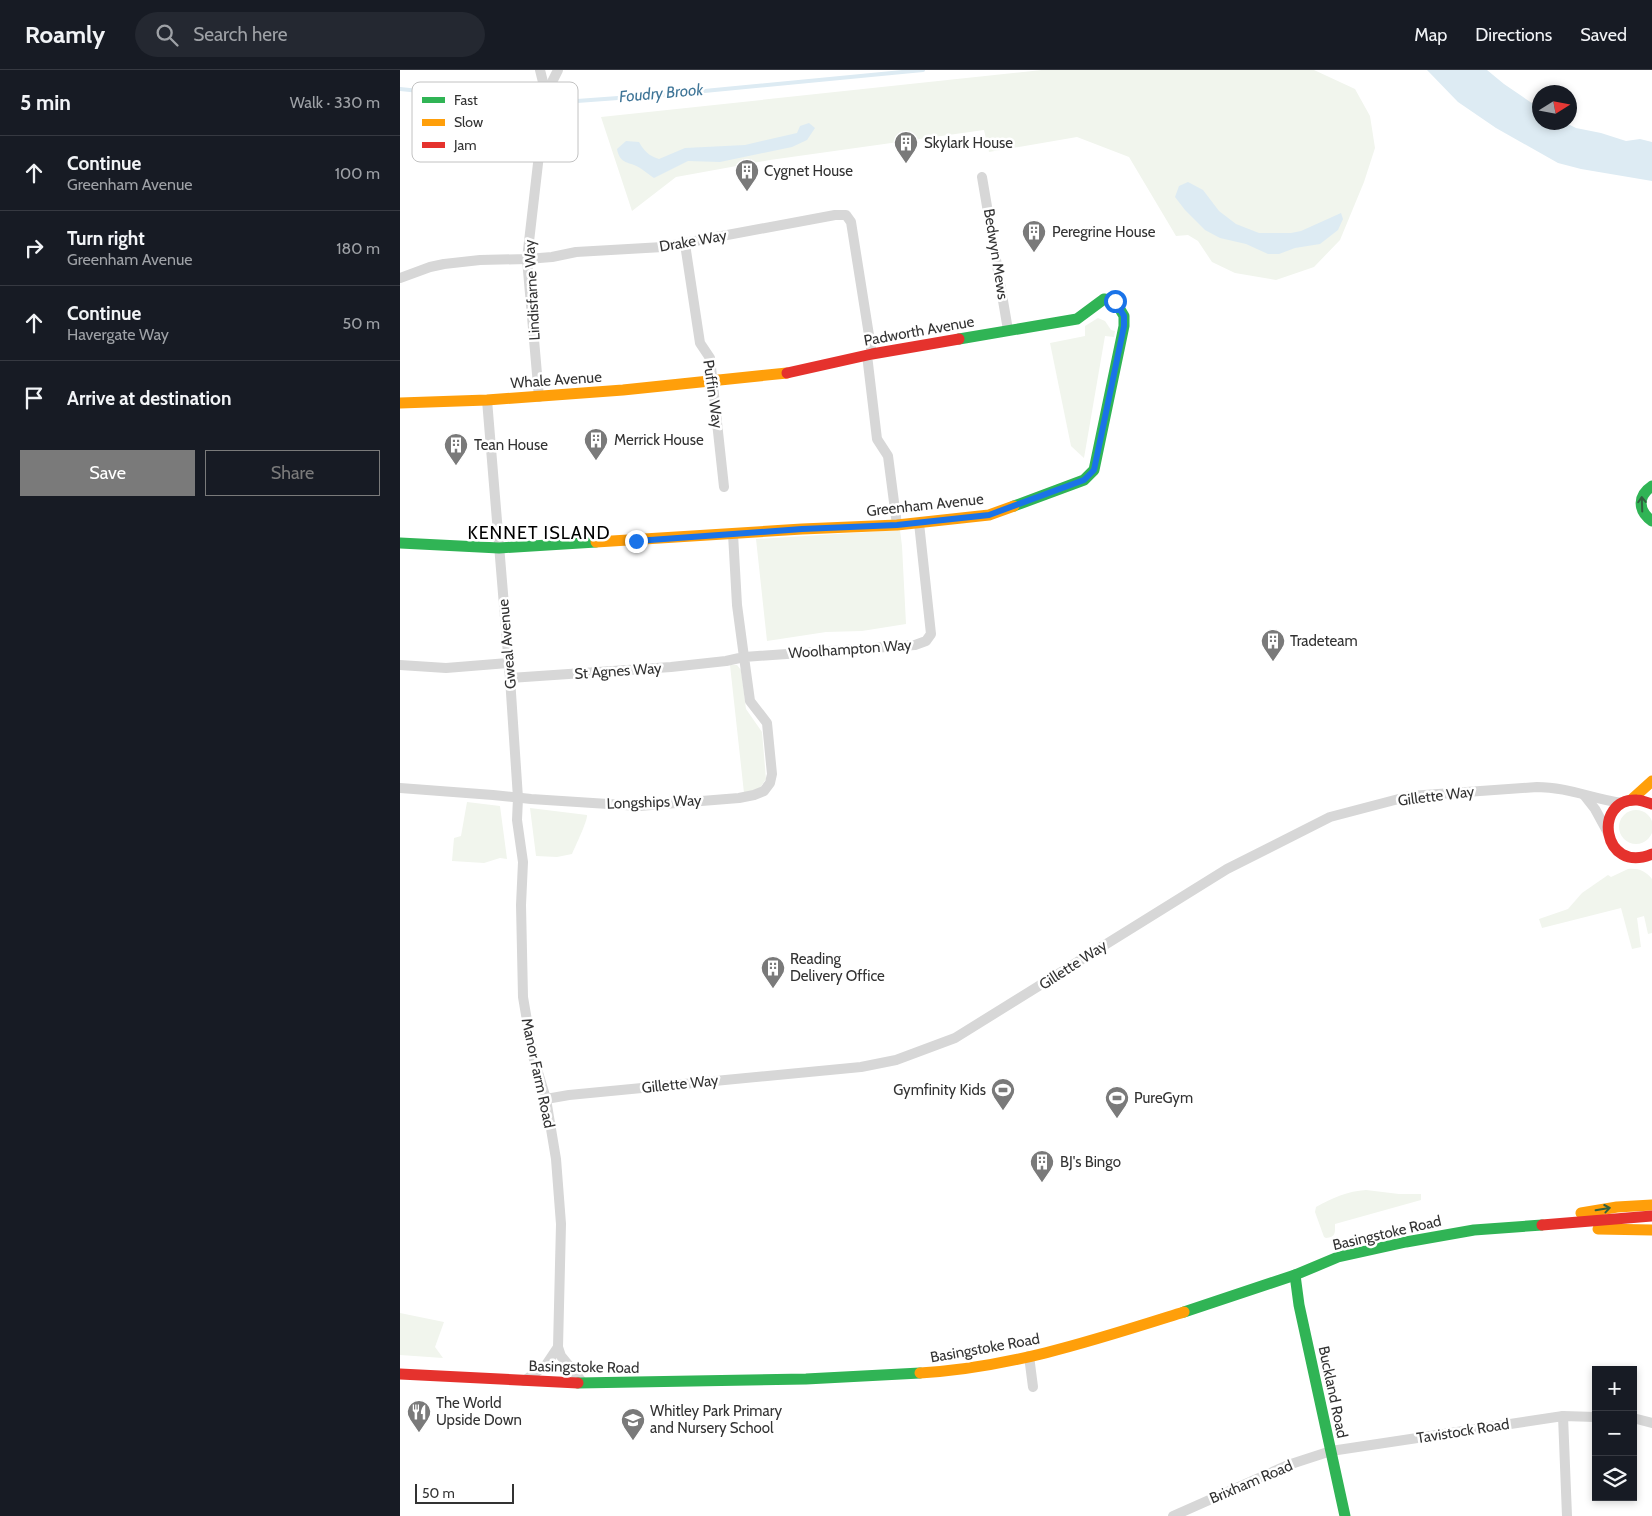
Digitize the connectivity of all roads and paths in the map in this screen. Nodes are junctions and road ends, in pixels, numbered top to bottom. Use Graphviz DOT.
graph roads {
  1 [pos="558,70"];
  2 [pos="552,82"];
  3 [pos="538,162"];
  4 [pos="982,177"];
  5 [pos="685,244"];
  6 [pos="528,259"];
  7 [pos="400,278"];
  8 [pos="1120,307"];
  9 [pos="1008,330"];
  10 [pos="870,354"];
  11 [pos="714,382"];
  12 [pos="539,396"];
  13 [pos="488,400"];
  14 [pos="400,403"];
  15 [pos="1651,484"];
  16 [pos="724,487"];
  17 [pos="1652,522"];
  18 [pos="919,523"];
  19 [pos="897,525"];
  20 [pos="733,534"];
  21 [pos="400,544"];
  22 [pos="499,548"];
  23 [pos="744,657"];
  24 [pos="508,663"];
  25 [pos="400,665"];
  26 [pos="510,678"];
  27 [pos="1652,781"];
  28 [pos="400,788"];
  29 [pos="1584,795"];
  30 [pos="518,798"];
  31 [pos="1626,801"];
  32 [pos="1652,804"];
  33 [pos="1607,832"];
  34 [pos="1649,858"];
  35 [pos="546,1099"];
  36 [pos="1652,1205"];
  37 [pos="1652,1216"];
  38 [pos="1557,1224"];
  39 [pos="1652,1230"];
  40 [pos="1295,1275"];
  41 [pos="558,1348"];
  42 [pos="1029,1356"];
  43 [pos="400,1374"];
  44 [pos="524,1381"];
  45 [pos="583,1383"];
  46 [pos="1033,1387"];
  47 [pos="1563,1416"];
  48 [pos="1592,1417"];
  49 [pos="1637,1419"];
  50 [pos="1652,1423"];
  51 [pos="1331,1452"];
  52 [pos="1173,1516"];
  53 [pos="1345,1516"];
  54 [pos="1566,1516"];
  1 -- 2 [label="street, Lindisfarne Way"];
  3 -- 6 [label="street, Lindisfarne Way"];
  4 -- 9 [label="street, Bedwyn Mews"];
  5 -- 6 [label="street, Drake Way"];
  5 -- 10 [label="street, Drake Way"];
  5 -- 11 [label="street, Puffin Way"];
  6 -- 7 [label="street, Drake Way"];
  6 -- 12 [label="street, Lindisfarne Way"];
  8 -- 9 [label="street, Padworth Avenue"];
  8 -- 18 [label="street, Greenham Avenue"];
  9 -- 10 [label="street, Padworth Avenue"];
  10 -- 11 [label="street, Padworth Avenue"];
  10 -- 19 [label="street"];
  11 -- 12 [label="street, Whale Avenue"];
  11 -- 16 [label="street, Puffin Way"];
  12 -- 13 [label="street, Whale Avenue"];
  13 -- 14 [label="street, Whale Avenue"];
  13 -- 22 [label="street, Gweal Avenue"];
  17 -- 15 [label="street, one-way"];
  18 -- 19 [label="street, Greenham Avenue"];
  18 -- 23 [label="street, Woolhampton Way"];
  19 -- 20 [label="street, Greenham Avenue"];
  20 -- 22 [label="street, Greenham Avenue"];
  20 -- 23 [label="street"];
  21 -- 22 [label="street, Greenham Avenue"];
  22 -- 24 [label="street, Gweal Avenue"];
  23 -- 26 [label="street, St Agnes Way"];
  23 -- 30 [label="street, Longships Way"];
  24 -- 25 [label="street"];
  24 -- 26 [label="street, Gweal Avenue"];
  26 -- 30 [label="street, Gweal Avenue"];
  27 -- 31 [label="street"];
  28 -- 30 [label="street, Longships Way"];
  29 -- 31 [label="street, Gillette Way"];
  29 -- 33 [label="street"];
  29 -- 35 [label="street, Gillette Way"];
  30 -- 35 [label="street, Manor Farm Road"];
  31 -- 32 [label="street"];
  31 -- 33 [label="street"];
  33 -- 34 [label="street"];
  35 -- 41 [label="street, Manor Farm Road"];
  38 -- 36 [label="street, one-way"];
  37 -- 38 [label="street, Basingstoke Road"];
  38 -- 39 [label="street, Basingstoke Road"];
  38 -- 40 [label="street, Basingstoke Road"];
  40 -- 42 [label="street, Basingstoke Road"];
  40 -- 51 [label="street, Buckland Road"];
  41 -- 44 [label="street"];
  41 -- 45 [label="street"];
  42 -- 45 [label="street, Basingstoke Road"];
  42 -- 46 [label="street"];
  43 -- 44 [label="street, Basingstoke Road"];
  44 -- 45 [label="street, Basingstoke Road"];
  47 -- 48 [label="street, Tavistock Road"];
  47 -- 51 [label="street, Tavistock Road"];
  47 -- 54 [label="street"];
  49 -- 50 [label="street"];
  51 -- 52 [label="street, Brixham Road"];
  51 -- 53 [label="street, Buckland Road"];
}
